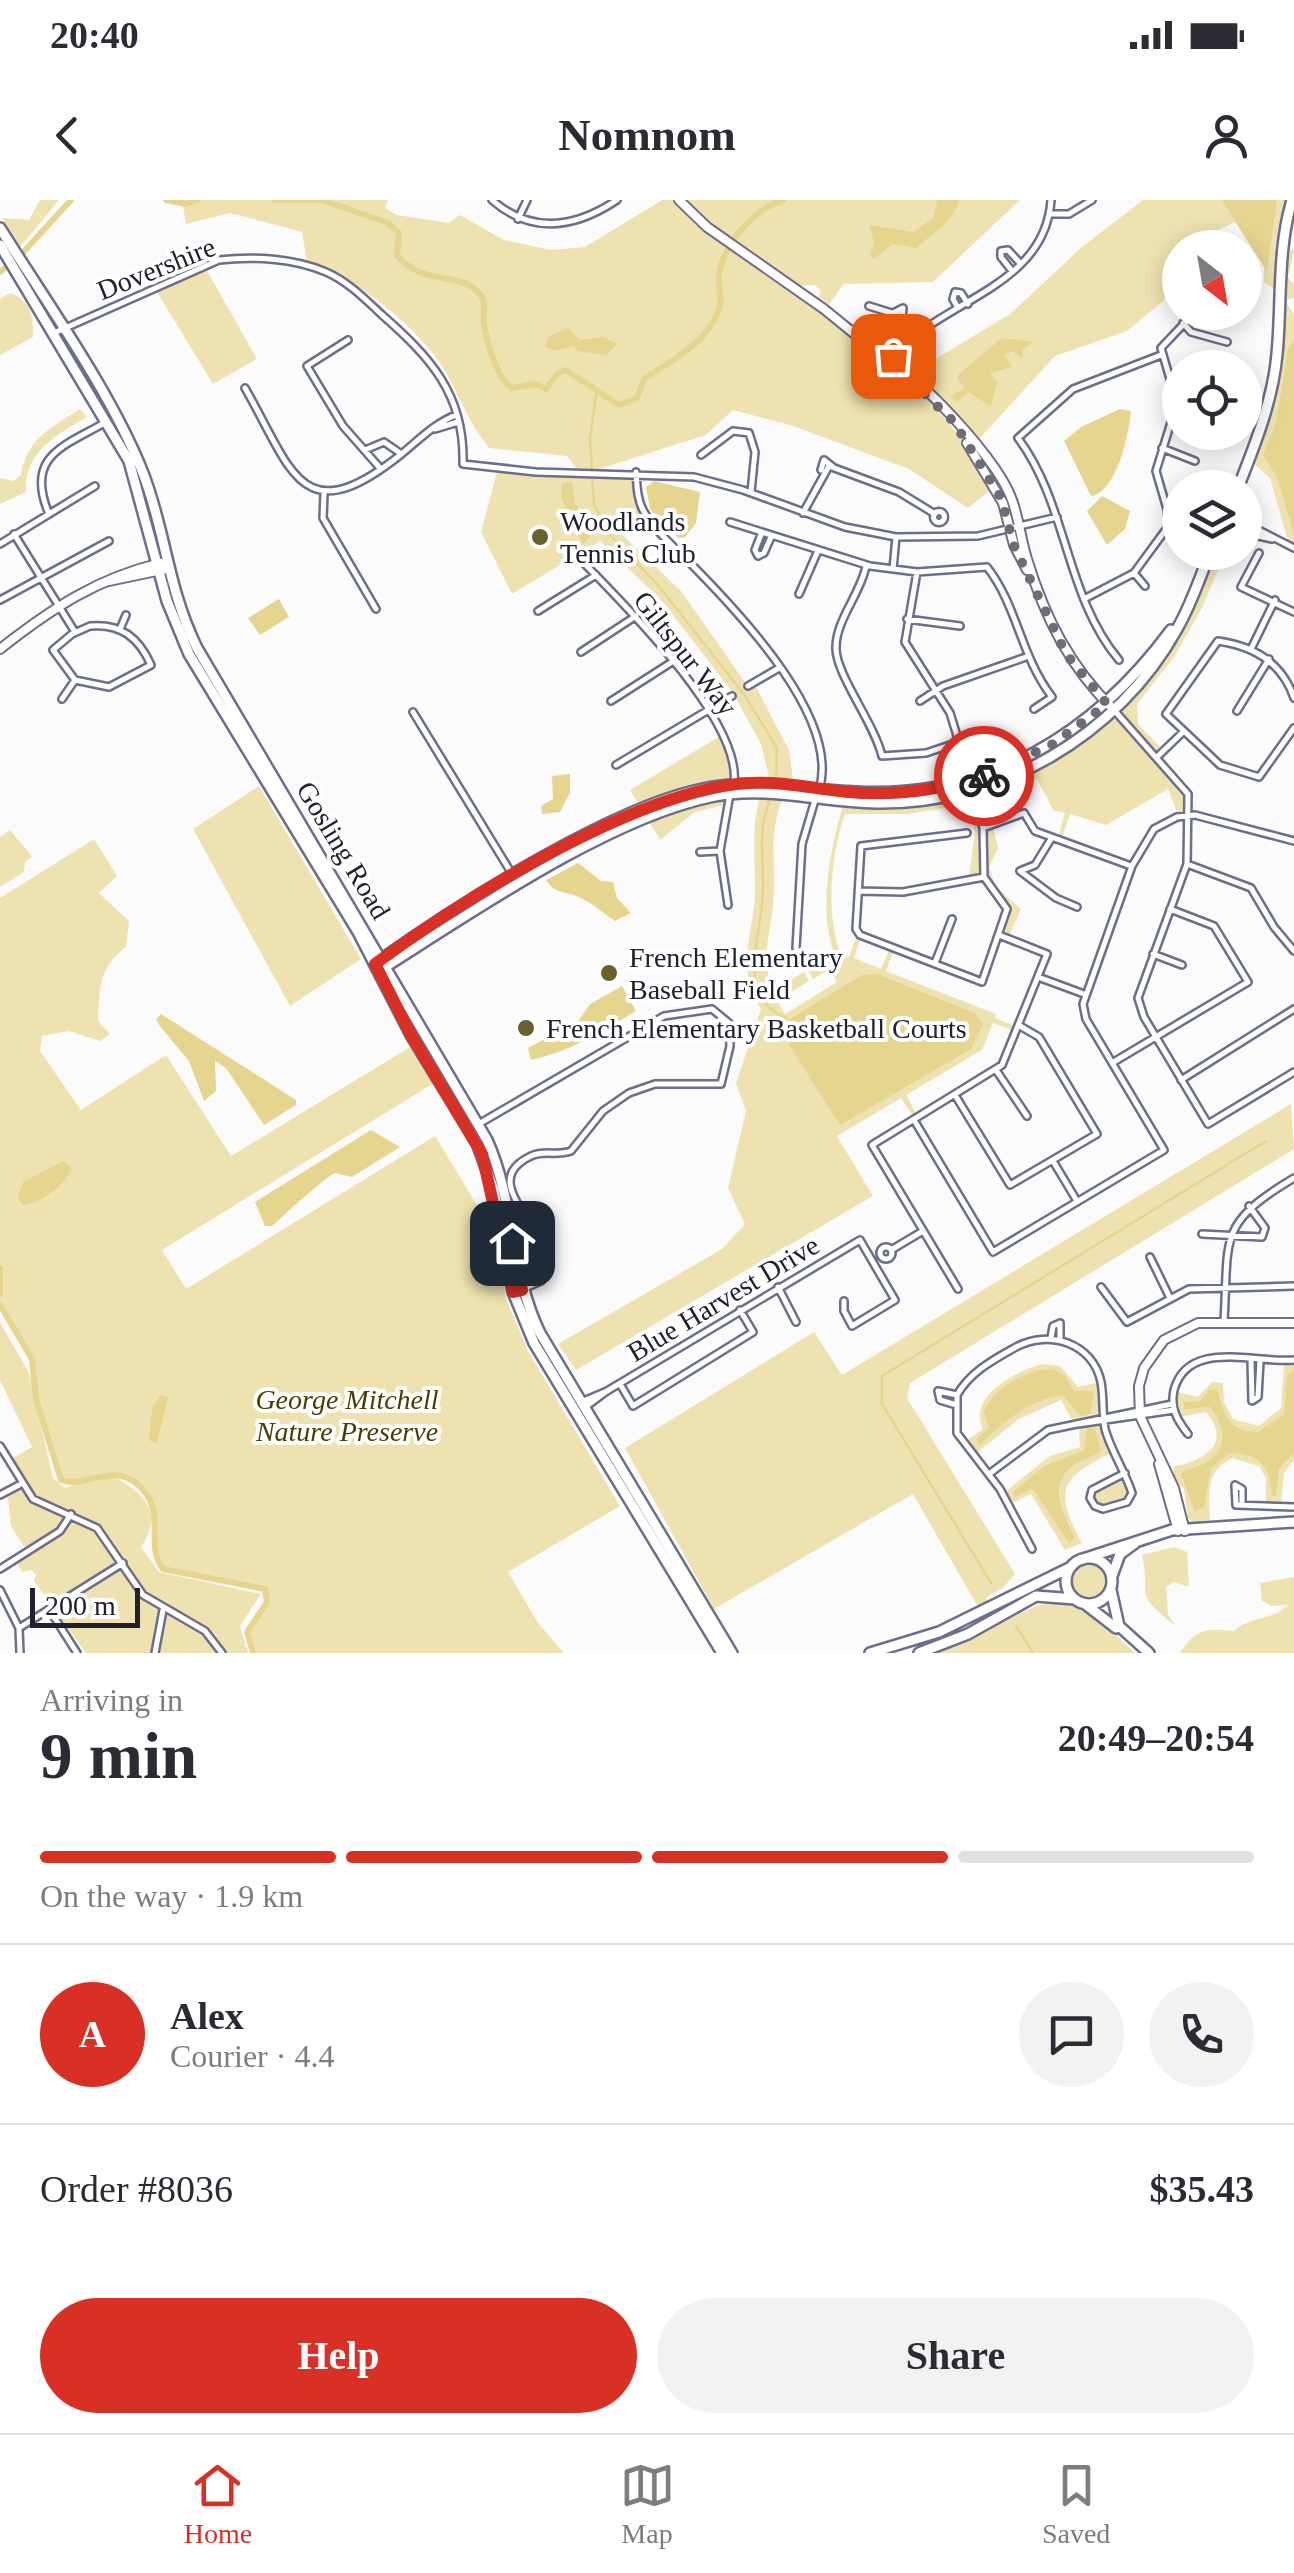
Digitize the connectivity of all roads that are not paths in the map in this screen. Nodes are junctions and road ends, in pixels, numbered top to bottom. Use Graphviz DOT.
graph roads {
  1 [pos="492,200"];
  2 [pos="528,200"];
  3 [pos="601,200"];
  4 [pos="617,200"];
  5 [pos="678,200"];
  6 [pos="1051,200"];
  7 [pos="1092,200"];
  8 [pos="1292,200"];
  9 [pos="606,208"];
  10 [pos="1049,214"];
  11 [pos="518,219"];
  12 [pos="1289,236"];
  13 [pos="2,239"];
  14 [pos="1020,263"];
  15 [pos="1012,271"];
  16 [pos="968,304"];
  17 [pos="869,306"];
  18 [pos="959,309"];
  19 [pos="1177,330"];
  20 [pos="1189,330"];
  21 [pos="58,331"];
  22 [pos="914,335"];
  23 [pos="348,340"];
  24 [pos="1226,342"];
  25 [pos="1161,354"];
  26 [pos="891,359"];
  27 [pos="245,388"];
  28 [pos="112,418"];
  29 [pos="458,419"];
  30 [pos="1162,448"];
  31 [pos="365,450"];
  32 [pos="1167,450"];
  33 [pos="401,454"];
  34 [pos="700,454"];
  35 [pos="1195,461"];
  36 [pos="380,468"];
  37 [pos="1245,470"];
  38 [pos="636,472"];
  39 [pos="95,486"];
  40 [pos="1162,490"];
  41 [pos="747,491"];
  42 [pos="324,494"];
  43 [pos="810,505"];
  44 [pos="803,512"];
  45 [pos="49,514"];
  46 [pos="935,514"];
  47 [pos="812,516"];
  48 [pos="1057,517"];
  49 [pos="730,522"];
  50 [pos="1015,529"];
  51 [pos="762,532"];
  52 [pos="1262,532"];
  53 [pos="14,534"];
  54 [pos="771,536"];
  55 [pos="1262,536"];
  56 [pos="896,537"];
  57 [pos="1162,538"];
  58 [pos="1275,539"];
  59 [pos="109,541"];
  60 [pos="0,544"];
  61 [pos="1294,548"];
  62 [pos="818,553"];
  63 [pos="578,557"];
  64 [pos="866,566"];
  65 [pos="162,567"];
  66 [pos="893,569"];
  67 [pos="1202,570"];
  68 [pos="1250,570"];
  69 [pos="917,572"];
  70 [pos="1134,573"];
  71 [pos="596,575"];
  72 [pos="41,577"];
  73 [pos="1145,586"];
  74 [pos="799,594"];
  75 [pos="1084,599"];
  76 [pos="0,600"];
  77 [pos="1275,600"];
  78 [pos="58,604"];
  79 [pos="376,609"];
  80 [pos="538,611"];
  81 [pos="1294,612"];
  82 [pos="126,615"];
  83 [pos="636,616"];
  84 [pos="908,619"];
  85 [pos="960,626"];
  86 [pos="120,629"];
  87 [pos="75,632"];
  88 [pos="906,647"];
  89 [pos="0,649"];
  90 [pos="1252,649"];
  91 [pos="895,650"];
  92 [pos="581,652"];
  93 [pos="1026,658"];
  94 [pos="1120,660"];
  95 [pos="1269,660"];
  96 [pos="672,662"];
  97 [pos="779,668"];
  98 [pos="75,680"];
  99 [pos="748,686"];
  100 [pos="936,690"];
  101 [pos="732,696"];
  102 [pos="1294,698"];
  103 [pos="62,699"];
  104 [pos="612,701"];
  105 [pos="920,701"];
  106 [pos="1110,707"];
  107 [pos="708,710"];
  108 [pos="1034,710"];
  109 [pos="1237,711"];
  110 [pos="413,712"];
  111 [pos="1294,728"];
  112 [pos="1183,732"];
  113 [pos="983,734"];
  114 [pos="960,745"];
  115 [pos="1157,756"];
  116 [pos="616,765"];
  117 [pos="972,785"];
  118 [pos="732,789"];
  119 [pos="818,793"];
  120 [pos="1189,815"];
  121 [pos="626,824"];
  122 [pos="983,828"];
  123 [pos="967,833"];
  124 [pos="1050,838"];
  125 [pos="1294,841"];
  126 [pos="700,852"];
  127 [pos="720,852"];
  128 [pos="1187,864"];
  129 [pos="1132,866"];
  130 [pos="514,877"];
  131 [pos="984,878"];
  132 [pos="858,892"];
  133 [pos="728,905"];
  134 [pos="1077,908"];
  135 [pos="1170,909"];
  136 [pos="952,920"];
  137 [pos="999,936"];
  138 [pos="1294,951"];
  139 [pos="1153,954"];
  140 [pos="803,962"];
  141 [pos="935,964"];
  142 [pos="380,965"];
  143 [pos="1182,965"];
  144 [pos="1038,977"];
  145 [pos="1084,994"];
  146 [pos="1294,1009"];
  147 [pos="1020,1026"];
  148 [pos="1156,1037"];
  149 [pos="1112,1063"];
  150 [pos="996,1070"];
  151 [pos="1294,1072"];
  152 [pos="1181,1080"];
  153 [pos="956,1095"];
  154 [pos="1027,1116"];
  155 [pos="914,1120"];
  156 [pos="474,1127"];
  157 [pos="1052,1160"];
  158 [pos="1294,1178"];
  159 [pos="1077,1202"];
  160 [pos="1249,1206"];
  161 [pos="923,1230"];
  162 [pos="1202,1234"];
  163 [pos="1231,1236"];
  164 [pos="1150,1257"];
  165 [pos="874,1261"];
  166 [pos="1226,1286"];
  167 [pos="1294,1286"];
  168 [pos="778,1287"];
  169 [pos="1101,1287"];
  170 [pos="958,1290"];
  171 [pos="518,1291"];
  172 [pos="1169,1296"];
  173 [pos="844,1301"];
  174 [pos="740,1310"];
  175 [pos="1224,1321"];
  176 [pos="796,1322"];
  177 [pos="1294,1322"];
  178 [pos="1051,1338"];
  179 [pos="1060,1340"];
  180 [pos="1251,1360"];
  181 [pos="1294,1360"];
  182 [pos="1260,1361"];
  183 [pos="620,1383"];
  184 [pos="956,1395"];
  185 [pos="954,1404"];
  186 [pos="583,1405"];
  187 [pos="1173,1407"];
  188 [pos="1139,1413"];
  189 [pos="1104,1418"];
  190 [pos="1188,1434"];
  191 [pos="0,1446"];
  192 [pos="988,1474"];
  193 [pos="1124,1474"];
  194 [pos="20,1484"];
  195 [pos="0,1495"];
  196 [pos="1239,1505"];
  197 [pos="1272,1506"];
  198 [pos="1294,1507"];
  199 [pos="71,1514"];
  200 [pos="1272,1524"];
  201 [pos="1294,1525"];
  202 [pos="1182,1531"];
  203 [pos="1032,1549"];
  204 [pos="123,1563"];
  205 [pos="1076,1563"];
  206 [pos="0,1569"];
  207 [pos="1112,1576"];
  208 [pos="1112,1588"];
  209 [pos="0,1590"];
  210 [pos="1079,1601"];
  211 [pos="49,1609"];
  212 [pos="163,1610"];
  213 [pos="20,1628"];
  214 [pos="20,1653"];
  215 [pos="77,1653"];
  216 [pos="155,1653"];
  217 [pos="222,1653"];
  218 [pos="722,1653"];
  219 [pos="732,1653"];
  220 [pos="870,1653"];
  221 [pos="919,1653"];
  222 [pos="1140,1653"];
  223 [pos="1149,1653"];
  1 -- 11 [label="street"];
  2 -- 11 [label="street"];
  3 -- 9 [label="street"];
  4 -- 9 [label="street"];
  5 -- 26 [label="street"];
  6 -- 10 [label="street"];
  7 -- 10 [label="street"];
  8 -- 12 [label="main road"];
  9 -- 11 [label="street"];
  10 -- 14 [label="street"];
  12 -- 37 [label="main road"];
  13 -- 21 [label="main road, Gosling Road"];
  14 -- 15 [label="street"];
  14 -- 15 [label="street"];
  15 -- 16 [label="street"];
  16 -- 18 [label="street"];
  16 -- 18 [label="street"];
  17 -- 22 [label="street"];
  18 -- 22 [label="street"];
  19 -- 25 [label="street"];
  20 -- 24 [label="street"];
  21 -- 28 [label="main road, Gosling Road"];
  21 -- 29 [label="street, Dovershire"];
  22 -- 26 [label="street"];
  23 -- 31 [label="street"];
  25 -- 48 [label="street"];
  26 -- 50 [label="street"];
  27 -- 42 [label="street"];
  28 -- 45 [label="street"];
  28 -- 65 [label="main road, Gosling Road"];
  29 -- 33 [label="street"];
  29 -- 38 [label="street, Dovershire"];
  30 -- 40 [label="street"];
  31 -- 33 [label="street"];
  31 -- 36 [label="street"];
  32 -- 35 [label="street"];
  33 -- 36 [label="street"];
  34 -- 41 [label="street"];
  36 -- 42 [label="street"];
  38 -- 41 [label="street"];
  38 -- 97 [label="street"];
  39 -- 45 [label="street"];
  41 -- 44 [label="street"];
  42 -- 79 [label="street"];
  43 -- 44 [label="street"];
  43 -- 46 [label="street"];
  43 -- 47 [label="street"];
  44 -- 47 [label="street"];
  45 -- 53 [label="street"];
  47 -- 56 [label="street"];
  48 -- 50 [label="street"];
  48 -- 75 [label="street"];
  49 -- 51 [label="street"];
  50 -- 56 [label="street"];
  50 -- 106 [label="street"];
  51 -- 54 [label="street"];
  51 -- 54 [label="street"];
  52 -- 58 [label="street"];
  53 -- 60 [label="street"];
  53 -- 72 [label="street"];
  54 -- 62 [label="street"];
  55 -- 58 [label="street"];
  56 -- 66 [label="street"];
  57 -- 70 [label="street"];
  58 -- 61 [label="street"];
  59 -- 72 [label="street"];
  62 -- 64 [label="street"];
  62 -- 74 [label="street"];
  63 -- 71 [label="street, Giltspur Way"];
  64 -- 66 [label="street"];
  64 -- 114 [label="street"];
  65 -- 78 [label="street"];
  65 -- 142 [label="main road, Gosling Road"];
  66 -- 69 [label="street"];
  67 -- 106 [label="main road"];
  68 -- 77 [label="street"];
  69 -- 84 [label="street"];
  69 -- 93 [label="street"];
  70 -- 73 [label="street"];
  70 -- 75 [label="street"];
  71 -- 80 [label="street"];
  71 -- 83 [label="street, Giltspur Way"];
  72 -- 76 [label="street"];
  72 -- 78 [label="street"];
  75 -- 94 [label="street"];
  77 -- 81 [label="street"];
  77 -- 90 [label="street"];
  78 -- 87 [label="street"];
  78 -- 89 [label="street"];
  82 -- 86 [label="street"];
  83 -- 92 [label="street"];
  83 -- 96 [label="street, Giltspur Way"];
  84 -- 85 [label="street"];
  84 -- 88 [label="street"];
  86 -- 87 [label="street"];
  86 -- 98 [label="street"];
  87 -- 98 [label="street"];
  88 -- 91 [label="street"];
  88 -- 100 [label="street"];
  90 -- 95 [label="street"];
  90 -- 112 [label="street"];
  93 -- 100 [label="street"];
  93 -- 108 [label="street"];
  95 -- 102 [label="street"];
  95 -- 109 [label="street"];
  96 -- 104 [label="street"];
  96 -- 107 [label="street, Giltspur Way"];
  97 -- 99 [label="street"];
  97 -- 119 [label="street"];
  98 -- 103 [label="street"];
  100 -- 105 [label="street"];
  100 -- 114 [label="street"];
  101 -- 107 [label="street"];
  106 -- 115 [label="street"];
  106 -- 117 [label="main road"];
  107 -- 116 [label="street"];
  107 -- 118 [label="street, Giltspur Way"];
  110 -- 130 [label="street"];
  111 -- 112 [label="street"];
  112 -- 115 [label="street"];
  113 -- 114 [label="street"];
  114 -- 117 [label="street"];
  115 -- 120 [label="street"];
  117 -- 119 [label="main road"];
  117 -- 122 [label="street"];
  118 -- 119 [label="main road"];
  118 -- 121 [label="main road"];
  118 -- 127 [label="street, Giltspur Way"];
  119 -- 140 [label="street"];
  120 -- 125 [label="street"];
  120 -- 128 [label="street"];
  120 -- 129 [label="street"];
  121 -- 130 [label="main road"];
  121 -- 142 [label="main road"];
  122 -- 124 [label="street"];
  122 -- 131 [label="street"];
  123 -- 132 [label="street"];
  124 -- 129 [label="street"];
  124 -- 134 [label="street"];
  126 -- 127 [label="street"];
  127 -- 133 [label="street, Giltspur Way"];
  128 -- 135 [label="street"];
  128 -- 138 [label="street"];
  129 -- 145 [label="street"];
  130 -- 142 [label="main road"];
  131 -- 132 [label="street"];
  131 -- 137 [label="street"];
  132 -- 141 [label="street"];
  135 -- 139 [label="street"];
  135 -- 148 [label="street"];
  136 -- 141 [label="street"];
  137 -- 141 [label="street"];
  137 -- 144 [label="street"];
  139 -- 143 [label="street"];
  139 -- 148 [label="street"];
  142 -- 156 [label="main road, Gosling Road"];
  144 -- 145 [label="street"];
  144 -- 147 [label="street"];
  145 -- 149 [label="street"];
  146 -- 152 [label="street"];
  147 -- 150 [label="street"];
  147 -- 157 [label="street"];
  148 -- 149 [label="street"];
  148 -- 152 [label="street"];
  149 -- 159 [label="street"];
  150 -- 153 [label="street"];
  150 -- 154 [label="street"];
  151 -- 152 [label="street"];
  153 -- 155 [label="street"];
  153 -- 157 [label="street"];
  155 -- 159 [label="street"];
  155 -- 161 [label="street"];
  156 -- 171 [label="main road, Gosling Road"];
  156 -- 171 [label="street"];
  157 -- 159 [label="street"];
  158 -- 160 [label="street"];
  160 -- 163 [label="street"];
  160 -- 163 [label="street"];
  161 -- 165 [label="street"];
  161 -- 170 [label="street"];
  162 -- 163 [label="street"];
  163 -- 166 [label="street"];
  164 -- 172 [label="street"];
  165 -- 168 [label="street, Blue Harvest Drive"];
  165 -- 173 [label="street"];
  166 -- 167 [label="street"];
  166 -- 172 [label="street"];
  166 -- 175 [label="street"];
  168 -- 174 [label="street, Blue Harvest Drive"];
  168 -- 176 [label="street"];
  169 -- 172 [label="street"];
  171 -- 186 [label="main road, Gosling Road"];
  171 -- 218 [label="main road, Gosling Road"];
  174 -- 183 [label="street, Blue Harvest Drive"];
  174 -- 183 [label="street"];
  175 -- 177 [label="street"];
  175 -- 188 [label="street"];
  178 -- 179 [label="street"];
  178 -- 179 [label="street"];
  178 -- 184 [label="street"];
  179 -- 189 [label="street"];
  180 -- 182 [label="street"];
  180 -- 182 [label="street"];
  180 -- 187 [label="street"];
  181 -- 182 [label="street"];
  183 -- 186 [label="street, Blue Harvest Drive"];
  184 -- 185 [label="street"];
  184 -- 185 [label="street"];
  185 -- 192 [label="street"];
  186 -- 219 [label="main road, Gosling Road"];
  187 -- 188 [label="street"];
  187 -- 190 [label="street"];
  188 -- 189 [label="street"];
  188 -- 202 [label="street"];
  189 -- 192 [label="street"];
  189 -- 193 [label="street"];
  191 -- 194 [label="street"];
  192 -- 203 [label="street"];
  193 -- 193 [label="street"];
  194 -- 195 [label="street"];
  194 -- 199 [label="street"];
  196 -- 197 [label="street"];
  197 -- 198 [label="street"];
  197 -- 200 [label="street"];
  199 -- 204 [label="street"];
  199 -- 206 [label="street"];
  200 -- 201 [label="main road"];
  200 -- 202 [label="main road"];
  202 -- 205 [label="main road"];
  202 -- 207 [label="main road"];
  204 -- 211 [label="street"];
  204 -- 212 [label="street"];
  205 -- 207 [label="main road"];
  205 -- 210 [label="main road"];
  205 -- 220 [label="main road"];
  207 -- 208 [label="main road"];
  208 -- 210 [label="main road"];
  208 -- 223 [label="main road"];
  209 -- 213 [label="street"];
  210 -- 221 [label="main road"];
  210 -- 222 [label="main road"];
  211 -- 213 [label="street"];
  211 -- 215 [label="street"];
  212 -- 216 [label="street"];
  212 -- 217 [label="street"];
  213 -- 214 [label="street"];
}
